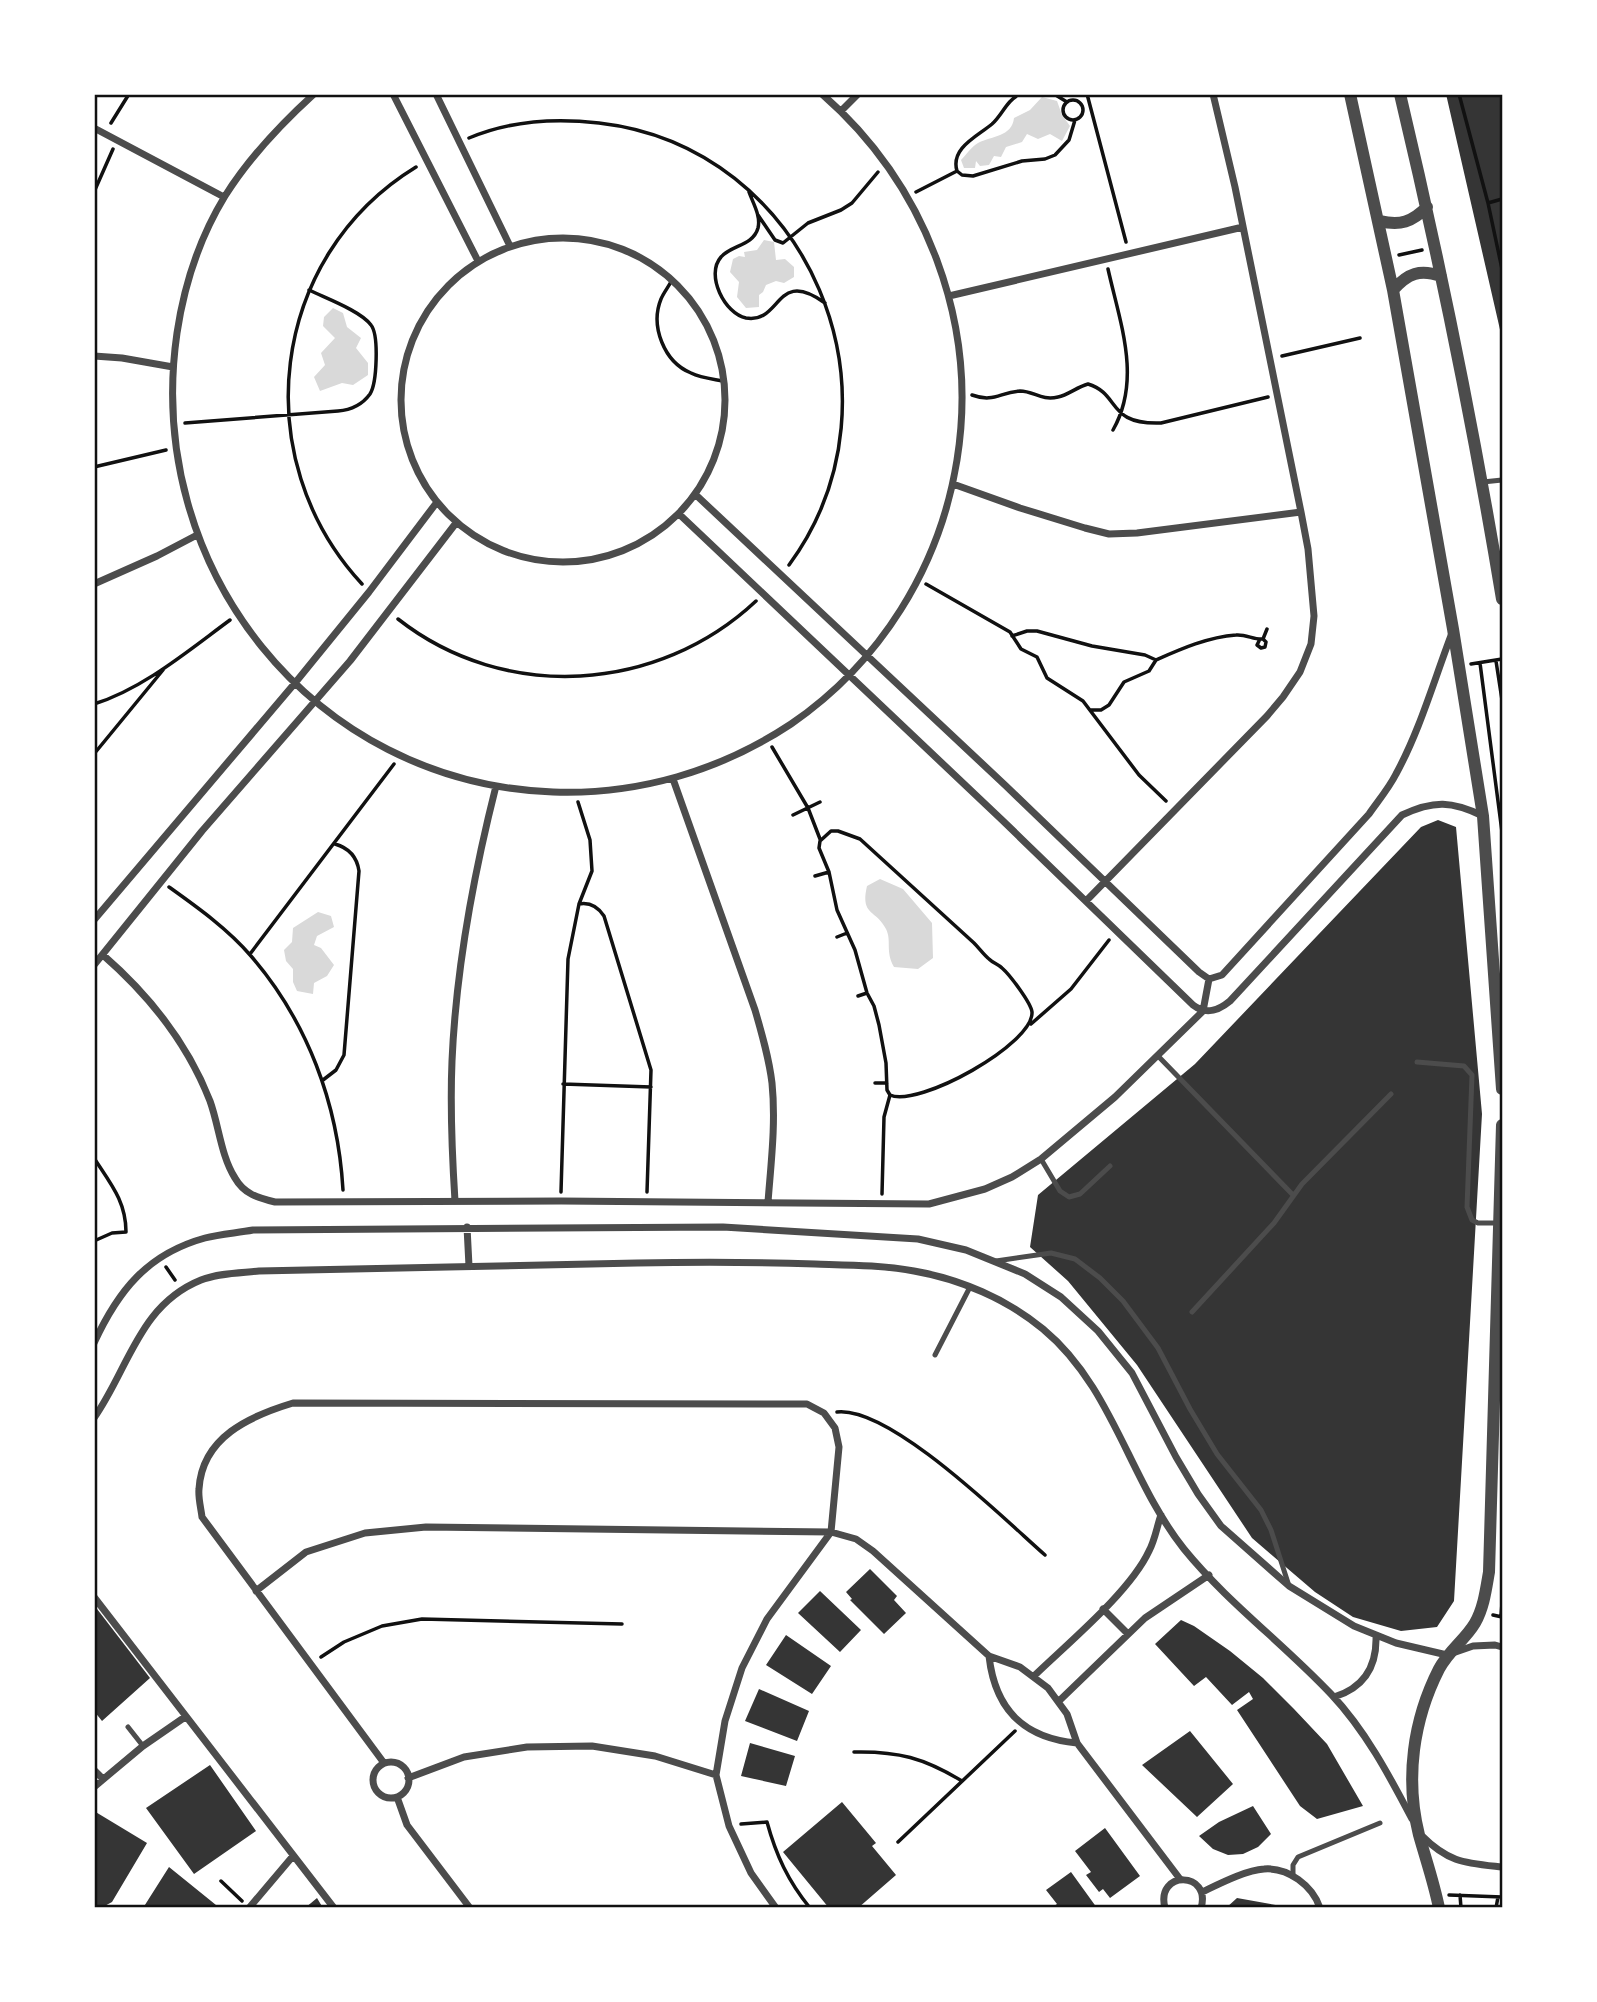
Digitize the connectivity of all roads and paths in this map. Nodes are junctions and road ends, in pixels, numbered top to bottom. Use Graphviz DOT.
graph roads {
  1 [pos="129,94"];
  2 [pos="314,94"];
  3 [pos="393,94"];
  4 [pos="436,94"];
  5 [pos="822,94"];
  6 [pos="858,94"];
  7 [pos="1020,94"];
  8 [pos="1054,94"];
  9 [pos="1087,94"];
  10 [pos="1213,94"];
  11 [pos="1350,94"];
  12 [pos="1400,94"];
  13 [pos="1460,94"];
  14 [pos="1067,102"];
  15 [pos="1089,102"];
  16 [pos="1081,106"];
  17 [pos="841,111"];
  18 [pos="1075,120"];
  19 [pos="94,128"];
  20 [pos="104,134"];
  21 [pos="117,141"];
  22 [pos="459,143"];
  23 [pos="427,160"];
  24 [pos="886,163"];
  25 [pos="957,172"];
  26 [pos="748,190"];
  27 [pos="94,192"];
  28 [pos="908,196"];
  29 [pos="224,197"];
  30 [pos="1503,200"];
  31 [pos="1488,203"];
  32 [pos="1427,207"];
  33 [pos="758,215"];
  34 [pos="1380,221"];
  35 [pos="1243,228"];
  36 [pos="791,238"];
  37 [pos="510,246"];
  38 [pos="1435,247"];
  39 [pos="1129,254"];
  40 [pos="1387,258"];
  41 [pos="1106,259"];
  42 [pos="478,261"];
  43 [pos="1503,269"];
  44 [pos="1441,276"];
  45 [pos="672,280"];
  46 [pos="309,290"];
  47 [pos="1393,290"];
  48 [pos="950,296"];
  49 [pos="826,304"];
  50 [pos="1360,338"];
  51 [pos="94,355"];
  52 [pos="1270,359"];
  53 [pos="173,367"];
  54 [pos="723,382"];
  55 [pos="962,390"];
  56 [pos="1277,395"];
  57 [pos="288,415"];
  58 [pos="1122,415"];
  59 [pos="172,424"];
  60 [pos="1113,430"];
  61 [pos="175,448"];
  62 [pos="94,467"];
  63 [pos="1503,480"];
  64 [pos="1483,482"];
  65 [pos="953,484"];
  66 [pos="696,495"];
  67 [pos="437,502"];
  68 [pos="1301,512"];
  69 [pos="679,514"];
  70 [pos="456,523"];
  71 [pos="197,535"];
  72 [pos="1500,570"];
  73 [pos="781,575"];
  74 [pos="919,580"];
  75 [pos="94,584"];
  76 [pos="369,592"];
  77 [pos="763,595"];
  78 [pos="1503,599"];
  79 [pos="388,611"];
  80 [pos="238,615"];
  81 [pos="1267,629"];
  82 [pos="1453,629"];
  83 [pos="1012,636"];
  84 [pos="867,656"];
  85 [pos="1503,659"];
  86 [pos="1156,660"];
  87 [pos="1496,660"];
  88 [pos="1479,663"];
  89 [pos="1459,666"];
  90 [pos="164,668"];
  91 [pos="849,676"];
  92 [pos="295,683"];
  93 [pos="1503,700"];
  94 [pos="316,702"];
  95 [pos="94,704"];
  96 [pos="1090,710"];
  97 [pos="767,739"];
  98 [pos="94,754"];
  99 [pos="400,755"];
  100 [pos="673,779"];
  101 [pos="496,786"];
  102 [pos="575,793"];
  103 [pos="820,802"];
  104 [pos="808,808"];
  105 [pos="1177,808"];
  106 [pos="793,815"];
  107 [pos="1483,816"];
  108 [pos="1503,832"];
  109 [pos="820,841"];
  110 [pos="335,844"];
  111 [pos="829,872"];
  112 [pos="815,876"];
  113 [pos="1106,881"];
  114 [pos="162,882"];
  115 [pos="1086,901"];
  116 [pos="579,904"];
  117 [pos="94,920"];
  118 [pos="1115,930"];
  119 [pos="847,933"];
  120 [pos="837,937"];
  121 [pos="250,954"];
  122 [pos="103,955"];
  123 [pos="94,965"];
  124 [pos="1209,979"];
  125 [pos="867,993"];
  126 [pos="859,996"];
  127 [pos="1203,1011"];
  128 [pos="1029,1026"];
  129 [pos="1158,1056"];
  130 [pos="1417,1062"];
  131 [pos="1502,1072"];
  132 [pos="323,1080"];
  133 [pos="875,1083"];
  134 [pos="887,1083"];
  135 [pos="564,1084"];
  136 [pos="651,1087"];
  137 [pos="1503,1089"];
  138 [pos="1391,1094"];
  139 [pos="890,1095"];
  140 [pos="1503,1125"];
  141 [pos="1502,1137"];
  142 [pos="94,1158"];
  143 [pos="1041,1159"];
  144 [pos="1110,1166"];
  145 [pos="1293,1195"];
  146 [pos="455,1201"];
  147 [pos="561,1201"];
  148 [pos="647,1201"];
  149 [pos="344,1202"];
  150 [pos="768,1202"];
  151 [pos="882,1203"];
  152 [pos="1500,1223"];
  153 [pos="467,1227"];
  154 [pos="94,1241"];
  155 [pos="160,1258"];
  156 [pos="996,1261"];
  157 [pos="469,1266"];
  158 [pos="970,1287"];
  159 [pos="183,1290"];
  160 [pos="1192,1312"];
  161 [pos="94,1343"];
  162 [pos="935,1355"];
  163 [pos="824,1413"];
  164 [pos="94,1418"];
  165 [pos="1161,1515"];
  166 [pos="831,1531"];
  167 [pos="1045,1555"];
  168 [pos="1209,1575"];
  169 [pos="1289,1586"];
  170 [pos="256,1591"];
  171 [pos="94,1597"];
  172 [pos="1503,1603"];
  173 [pos="1103,1609"];
  174 [pos="1501,1616"];
  175 [pos="622,1624"];
  176 [pos="1128,1634"];
  177 [pos="1376,1636"];
  178 [pos="1503,1647"];
  179 [pos="1447,1655"];
  180 [pos="989,1657"];
  181 [pos="310,1664"];
  182 [pos="1034,1676"];
  183 [pos="1334,1697"];
  184 [pos="1059,1701"];
  185 [pos="186,1717"];
  186 [pos="1021,1724"];
  187 [pos="128,1727"];
  188 [pos="1077,1743"];
  189 [pos="142,1746"];
  190 [pos="853,1752"];
  191 [pos="384,1763"];
  192 [pos="94,1770"];
  193 [pos="716,1775"];
  194 [pos="408,1778"];
  195 [pos="103,1779"];
  196 [pos="962,1782"];
  197 [pos="94,1787"];
  198 [pos="397,1797"];
  199 [pos="1380,1823"];
  200 [pos="729,1826"];
  201 [pos="1419,1834"];
  202 [pos="898,1842"];
  203 [pos="293,1856"];
  204 [pos="1503,1867"];
  205 [pos="1293,1875"];
  206 [pos="1181,1879"];
  207 [pos="221,1881"];
  208 [pos="1202,1892"];
  209 [pos="1436,1894"];
  210 [pos="1460,1895"];
  211 [pos="1500,1897"];
  212 [pos="1163,1907"];
  213 [pos="248,1908"];
  214 [pos="334,1908"];
  215 [pos="470,1908"];
  216 [pos="776,1908"];
  217 [pos="810,1908"];
  218 [pos="1201,1908"];
  219 [pos="1320,1908"];
  220 [pos="1439,1908"];
  221 [pos="1461,1908"];
  222 [pos="1496,1908"];
  1 -- 20 [label="path"];
  2 -- 29 [label="street"];
  3 -- 23 [label="street"];
  4 -- 22 [label="street"];
  5 -- 17 [label="street"];
  6 -- 17 [label="street"];
  7 -- 25 [label="path"];
  8 -- 14 [label="path"];
  9 -- 15 [label="path"];
  10 -- 35 [label="street"];
  11 -- 34 [label="street"];
  12 -- 32 [label="street"];
  13 -- 31 [label="path"];
  14 -- 16 [label="path"];
  14 -- 18 [label="path"];
  15 -- 16 [label="path"];
  15 -- 39 [label="path"];
  16 -- 18 [label="path"];
  17 -- 24 [label="street"];
  18 -- 25 [label="path"];
  19 -- 20 [label="street"];
  20 -- 21 [label="street"];
  21 -- 27 [label="path"];
  21 -- 29 [label="street"];
  22 -- 26 [label="path"];
  22 -- 37 [label="street"];
  23 -- 42 [label="street"];
  23 -- 46 [label="path"];
  24 -- 28 [label="street"];
  24 -- 36 [label="path"];
  25 -- 28 [label="path"];
  26 -- 33 [label="path"];
  26 -- 36 [label="path"];
  28 -- 48 [label="street"];
  29 -- 53 [label="street"];
  30 -- 31 [label="path"];
  31 -- 43 [label="path"];
  32 -- 34 [label="street"];
  32 -- 38 [label="street"];
  33 -- 36 [label="path"];
  33 -- 49 [label="path"];
  34 -- 40 [label="street"];
  35 -- 39 [label="street"];
  35 -- 52 [label="street"];
  36 -- 49 [label="path"];
  37 -- 42 [label="street"];
  37 -- 45 [label="street"];
  38 -- 40 [label="path"];
  38 -- 44 [label="street"];
  39 -- 41 [label="street"];
  40 -- 47 [label="street"];
  41 -- 48 [label="street"];
  41 -- 58 [label="path"];
  42 -- 67 [label="street"];
  44 -- 47 [label="street"];
  44 -- 64 [label="street"];
  45 -- 54 [label="street"];
  45 -- 54 [label="path"];
  46 -- 57 [label="path"];
  46 -- 57 [label="path"];
  47 -- 82 [label="street"];
  48 -- 55 [label="street"];
  49 -- 73 [label="path"];
  50 -- 52 [label="path"];
  51 -- 53 [label="street"];
  52 -- 56 [label="street"];
  53 -- 59 [label="street"];
  54 -- 66 [label="street"];
  55 -- 58 [label="path"];
  55 -- 65 [label="street"];
  56 -- 58 [label="path"];
  56 -- 68 [label="street"];
  57 -- 59 [label="path"];
  57 -- 76 [label="path"];
  58 -- 60 [label="path"];
  59 -- 61 [label="street"];
  61 -- 62 [label="path"];
  61 -- 71 [label="street"];
  63 -- 64 [label="lane"];
  64 -- 72 [label="street"];
  65 -- 68 [label="street"];
  65 -- 74 [label="street"];
  66 -- 69 [label="street"];
  66 -- 73 [label="street"];
  67 -- 70 [label="street"];
  67 -- 76 [label="street"];
  68 -- 105 [label="street"];
  69 -- 70 [label="street"];
  69 -- 77 [label="street"];
  70 -- 79 [label="street"];
  71 -- 75 [label="street"];
  71 -- 80 [label="street"];
  72 -- 78 [label="street"];
  73 -- 84 [label="street"];
  74 -- 83 [label="path"];
  74 -- 84 [label="street"];
  76 -- 92 [label="street"];
  77 -- 79 [label="path"];
  77 -- 91 [label="street"];
  79 -- 94 [label="street"];
  80 -- 90 [label="path"];
  80 -- 92 [label="street"];
  81 -- 86 [label="path"];
  82 -- 89 [label="street"];
  82 -- 124 [label="street"];
  83 -- 86 [label="path"];
  83 -- 96 [label="path"];
  84 -- 91 [label="street"];
  84 -- 113 [label="street"];
  85 -- 87 [label="path"];
  86 -- 96 [label="path"];
  87 -- 88 [label="path"];
  87 -- 93 [label="path"];
  88 -- 89 [label="path"];
  88 -- 108 [label="path"];
  89 -- 107 [label="street"];
  90 -- 95 [label="path"];
  90 -- 98 [label="path"];
  91 -- 97 [label="street"];
  91 -- 115 [label="street"];
  92 -- 94 [label="street"];
  92 -- 117 [label="street"];
  94 -- 99 [label="street"];
  94 -- 114 [label="street"];
  96 -- 105 [label="path"];
  97 -- 100 [label="street"];
  97 -- 104 [label="path"];
  99 -- 101 [label="street"];
  99 -- 110 [label="path"];
  100 -- 102 [label="street"];
  100 -- 150 [label="street"];
  101 -- 102 [label="street"];
  101 -- 146 [label="street"];
  102 -- 116 [label="path"];
  103 -- 104 [label="path"];
  104 -- 106 [label="path"];
  104 -- 109 [label="path"];
  105 -- 113 [label="street"];
  107 -- 127 [label="street"];
  107 -- 131 [label="street"];
  109 -- 111 [label="path"];
  109 -- 128 [label="path"];
  110 -- 121 [label="path"];
  110 -- 132 [label="path"];
  111 -- 112 [label="path"];
  111 -- 119 [label="path"];
  113 -- 115 [label="street"];
  113 -- 124 [label="street"];
  114 -- 121 [label="path"];
  114 -- 122 [label="street"];
  115 -- 118 [label="street"];
  116 -- 135 [label="path"];
  116 -- 136 [label="path"];
  118 -- 127 [label="street"];
  118 -- 128 [label="path"];
  119 -- 120 [label="path"];
  119 -- 125 [label="path"];
  121 -- 132 [label="path"];
  122 -- 123 [label="street"];
  122 -- 149 [label="street"];
  124 -- 127 [label="street"];
  125 -- 126 [label="path"];
  125 -- 134 [label="path"];
  127 -- 129 [label="street"];
  128 -- 139 [label="path"];
  129 -- 143 [label="street"];
  129 -- 145 [label="lane"];
  130 -- 152 [label="lane"];
  131 -- 137 [label="street"];
  132 -- 149 [label="path"];
  133 -- 134 [label="path"];
  134 -- 139 [label="path"];
  135 -- 136 [label="path"];
  135 -- 147 [label="path"];
  136 -- 148 [label="path"];
  138 -- 145 [label="lane"];
  139 -- 151 [label="path"];
  140 -- 141 [label="street"];
  141 -- 152 [label="street"];
  142 -- 154 [label="path"];
  143 -- 144 [label="lane"];
  143 -- 151 [label="street"];
  145 -- 160 [label="lane"];
  146 -- 147 [label="street"];
  146 -- 149 [label="street"];
  147 -- 148 [label="street"];
  148 -- 150 [label="street"];
  150 -- 151 [label="street"];
  152 -- 179 [label="street"];
  153 -- 155 [label="street"];
  153 -- 156 [label="street"];
  153 -- 157 [label="street"];
  155 -- 159 [label="path"];
  155 -- 161 [label="street"];
  156 -- 169 [label="street"];
  156 -- 169 [label="lane"];
  157 -- 158 [label="street"];
  157 -- 159 [label="street"];
  158 -- 162 [label="lane"];
  158 -- 165 [label="street"];
  159 -- 164 [label="street"];
  163 -- 166 [label="street"];
  163 -- 167 [label="path"];
  163 -- 170 [label="street"];
  165 -- 168 [label="street"];
  165 -- 173 [label="street"];
  166 -- 170 [label="street"];
  166 -- 180 [label="street"];
  166 -- 193 [label="street"];
  168 -- 176 [label="street"];
  168 -- 183 [label="street"];
  169 -- 177 [label="street"];
  170 -- 181 [label="street"];
  171 -- 185 [label="street"];
  172 -- 174 [label="path"];
  173 -- 176 [label="street"];
  173 -- 182 [label="street"];
  175 -- 181 [label="path"];
  176 -- 184 [label="street"];
  177 -- 179 [label="street"];
  177 -- 183 [label="street"];
  178 -- 179 [label="street"];
  179 -- 201 [label="street"];
  180 -- 182 [label="street"];
  180 -- 186 [label="street"];
  181 -- 191 [label="street"];
  182 -- 184 [label="street"];
  183 -- 201 [label="street"];
  184 -- 188 [label="street"];
  185 -- 189 [label="street"];
  185 -- 203 [label="street"];
  186 -- 188 [label="street"];
  186 -- 196 [label="path"];
  187 -- 189 [label="lane"];
  188 -- 206 [label="street"];
  189 -- 195 [label="street"];
  190 -- 196 [label="path"];
  191 -- 194 [label="street"];
  191 -- 198 [label="street"];
  192 -- 195 [label="street"];
  193 -- 194 [label="street"];
  193 -- 200 [label="street"];
  194 -- 198 [label="street"];
  195 -- 197 [label="street"];
  196 -- 202 [label="path"];
  198 -- 215 [label="street"];
  199 -- 205 [label="lane"];
  200 -- 216 [label="street"];
  200 -- 217 [label="path"];
  201 -- 204 [label="street"];
  201 -- 209 [label="street"];
  203 -- 213 [label="street"];
  203 -- 214 [label="street"];
  205 -- 208 [label="street"];
  205 -- 219 [label="street"];
  206 -- 208 [label="street"];
  206 -- 212 [label="street"];
  207 -- 213 [label="path"];
  208 -- 218 [label="street"];
  209 -- 210 [label="path"];
  209 -- 220 [label="street"];
  210 -- 211 [label="path"];
  210 -- 221 [label="path"];
  211 -- 222 [label="path"];
}
